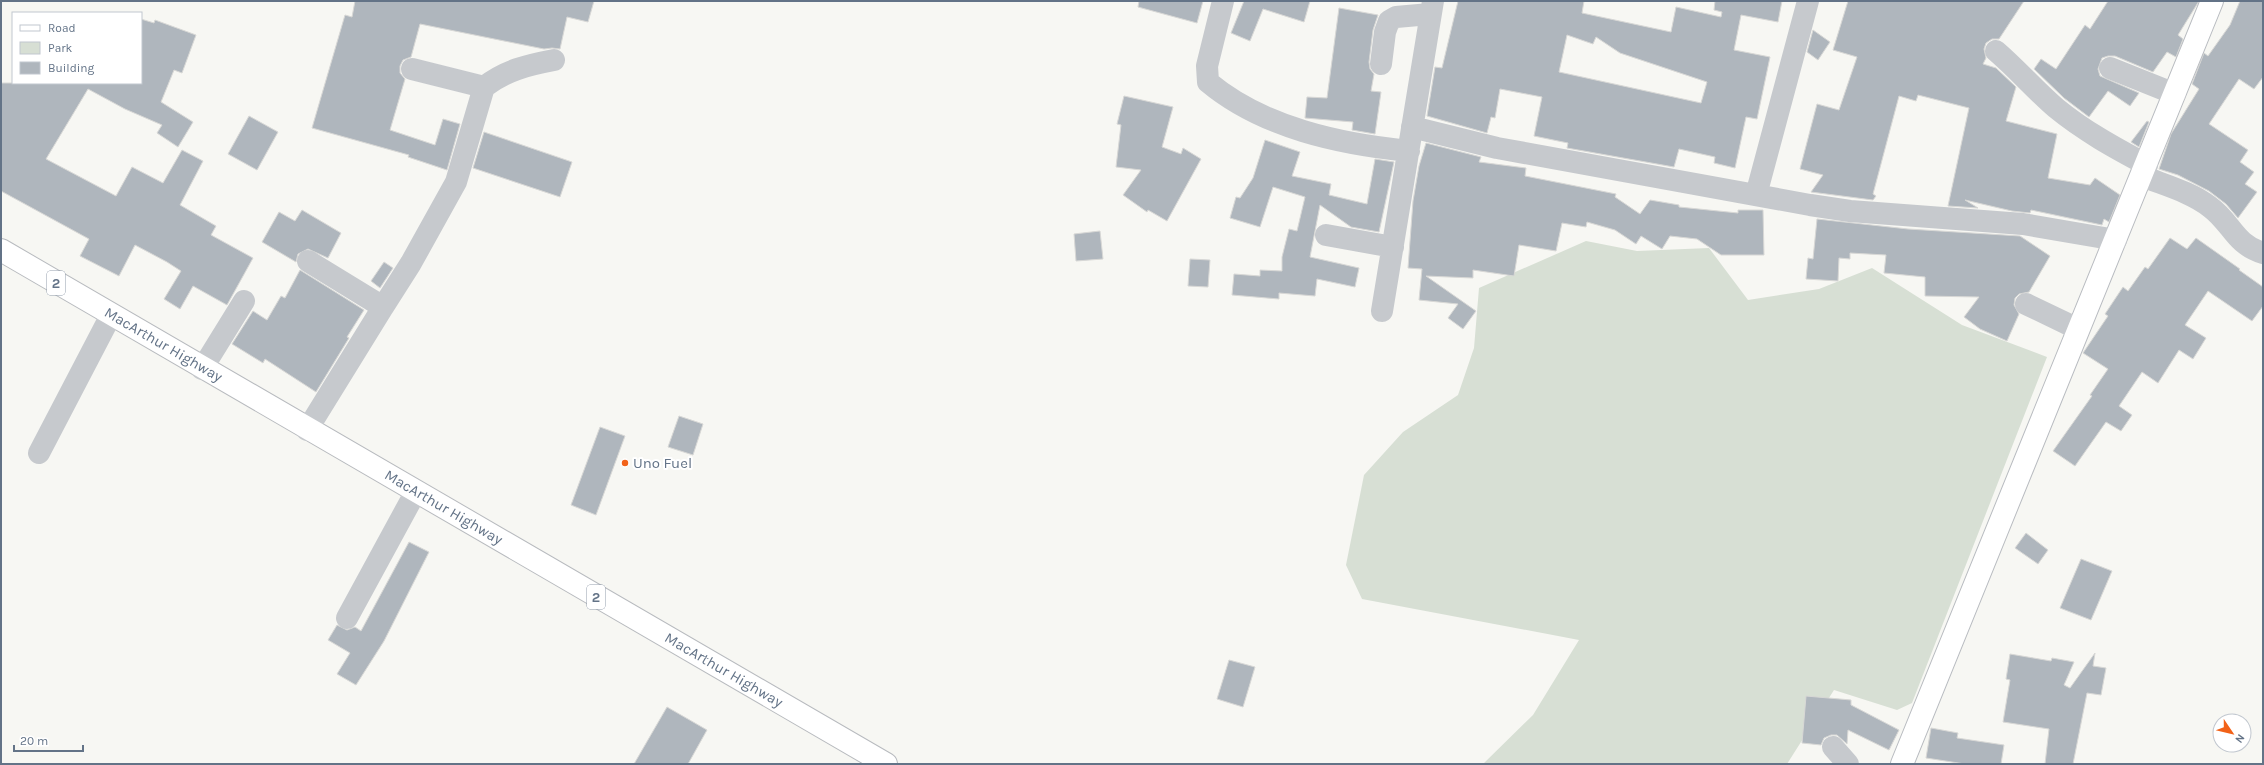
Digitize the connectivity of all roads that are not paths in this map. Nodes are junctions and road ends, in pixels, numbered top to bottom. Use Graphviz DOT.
graph roads {
  1 [pos="1223,1"];
  2 [pos="1808,1"];
  3 [pos="2212,1"];
  4 [pos="1432,8"];
  5 [pos="1996,51"];
  6 [pos="554,60"];
  7 [pos="1382,64"];
  8 [pos="2110,68"];
  9 [pos="412,69"];
  10 [pos="484,87"];
  11 [pos="2175,94"];
  12 [pos="1412,128"];
  13 [pos="1409,151"];
  14 [pos="2144,170"];
  15 [pos="1756,194"];
  16 [pos="1326,235"];
  17 [pos="2116,240"];
  18 [pos="1393,247"];
  19 [pos="1,250"];
  20 [pos="2263,253"];
  21 [pos="308,261"];
  22 [pos="244,301"];
  23 [pos="2026,304"];
  24 [pos="383,307"];
  25 [pos="1382,311"];
  26 [pos="110,315"];
  27 [pos="2078,329"];
  28 [pos="202,369"];
  29 [pos="307,430"];
  30 [pos="40,452"];
  31 [pos="415,493"];
  32 [pos="347,618"];
  33 [pos="1834,747"];
  34 [pos="886,764"];
  35 [pos="1848,764"];
  36 [pos="1902,764"];
  1 -- 13 [label="street"];
  2 -- 15 [label="street"];
  3 -- 11 [label="main road"];
  4 -- 7 [label="street"];
  4 -- 12 [label="street"];
  5 -- 14 [label="street"];
  6 -- 10 [label="street"];
  8 -- 11 [label="street"];
  9 -- 10 [label="street"];
  10 -- 24 [label="street"];
  11 -- 14 [label="main road"];
  12 -- 13 [label="street"];
  12 -- 15 [label="street"];
  13 -- 18 [label="street"];
  14 -- 17 [label="main road"];
  14 -- 20 [label="street"];
  15 -- 17 [label="street"];
  16 -- 18 [label="street"];
  17 -- 27 [label="main road"];
  18 -- 25 [label="street"];
  19 -- 26 [label="main road, MacArthur Highway / 2"];
  21 -- 24 [label="street"];
  22 -- 28 [label="street"];
  23 -- 27 [label="street"];
  24 -- 29 [label="street"];
  26 -- 28 [label="main road, MacArthur Highway / 2"];
  26 -- 30 [label="street"];
  27 -- 36 [label="main road"];
  28 -- 29 [label="main road, MacArthur Highway / 2"];
  29 -- 31 [label="main road, MacArthur Highway / 2"];
  31 -- 32 [label="street"];
  31 -- 34 [label="main road, MacArthur Highway / 2"];
  33 -- 35 [label="street"];
}
